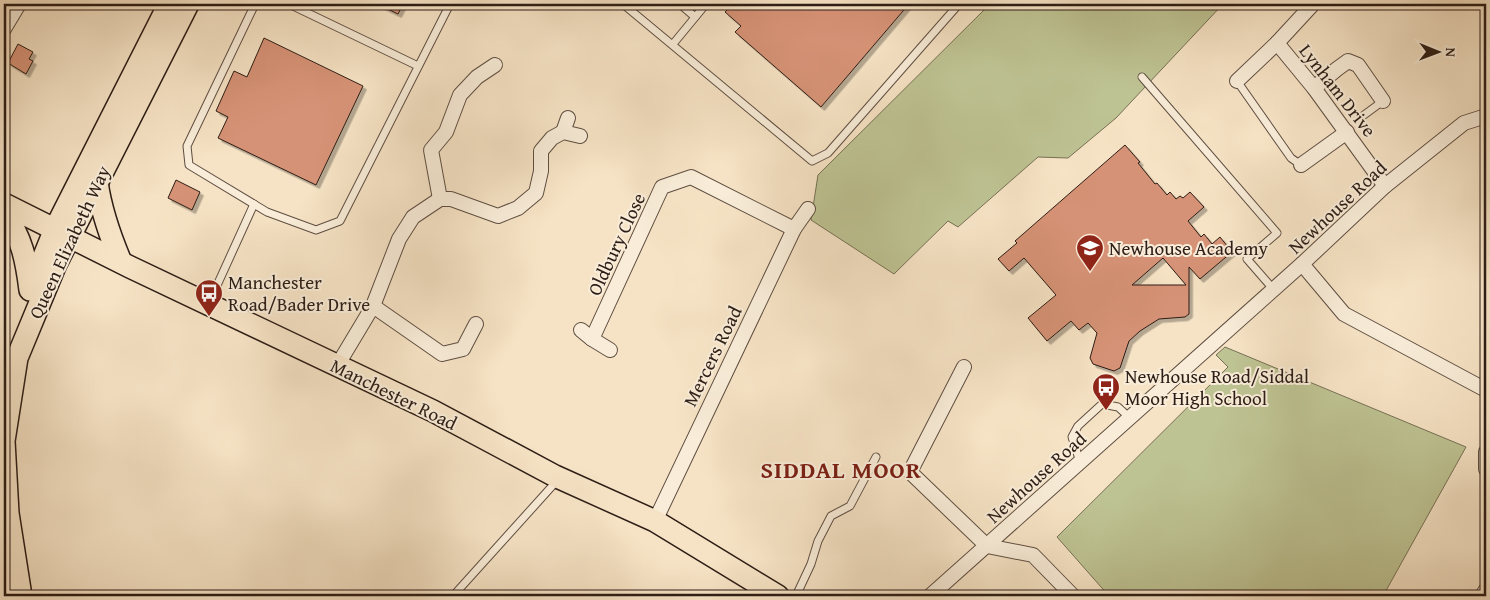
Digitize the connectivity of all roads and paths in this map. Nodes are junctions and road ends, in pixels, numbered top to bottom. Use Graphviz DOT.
graph roads {
  1 [pos="19,4"];
  2 [pos="169,4"];
  3 [pos="188,4"];
  4 [pos="255,4"];
  5 [pos="289,4"];
  6 [pos="450,4"];
  7 [pos="623,4"];
  8 [pos="680,4"];
  9 [pos="706,4"];
  10 [pos="959,4"];
  11 [pos="1313,4"];
  12 [pos="695,17"];
  13 [pos="4,29"];
  14 [pos="1277,43"];
  15 [pos="672,44"];
  16 [pos="495,65"];
  17 [pos="418,66"];
  18 [pos="1142,77"];
  19 [pos="1237,81"];
  20 [pos="1314,88"];
  21 [pos="1383,101"];
  22 [pos="1364,115"];
  23 [pos="1486,116"];
  24 [pos="1347,132"];
  25 [pos="580,136"];
  26 [pos="1301,164"];
  27 [pos="97,182"];
  28 [pos="1385,186"];
  29 [pos="440,199"];
  30 [pos="4,204"];
  31 [pos="254,204"];
  32 [pos="808,209"];
  33 [pos="4,212"];
  34 [pos="794,229"];
  35 [pos="63,233"];
  36 [pos="121,262"];
  37 [pos="1302,264"];
  38 [pos="30,290"];
  39 [pos="1274,290"];
  40 [pos="209,304"];
  41 [pos="373,306"];
  42 [pos="476,324"];
  43 [pos="581,330"];
  44 [pos="592,339"];
  45 [pos="610,350"];
  46 [pos="338,366"];
  47 [pos="964,367"];
  48 [pos="4,370"];
  49 [pos="1486,390"];
  50 [pos="1130,418"];
  51 [pos="876,458"];
  52 [pos="1080,462"];
  53 [pos="557,477"];
  54 [pos="654,521"];
  55 [pos="986,546"];
  56 [pos="4,557"];
  57 [pos="1486,590"];
  58 [pos="20,591"];
  59 [pos="453,596"];
  60 [pos="778,596"];
  61 [pos="796,596"];
  62 [pos="930,596"];
  63 [pos="1073,596"];
  64 [pos="1482,596"];
  1 -- 13 [label="street"];
  2 -- 35 [label="main road, Queen Elizabeth Way"];
  3 -- 27 [label="main road, Queen Elizabeth Way"];
  4 -- 31 [label="lane"];
  5 -- 17 [label="lane"];
  6 -- 17 [label="lane"];
  7 -- 15 [label="lane"];
  8 -- 12 [label="lane"];
  9 -- 12 [label="lane"];
  10 -- 15 [label="lane"];
  11 -- 14 [label="street"];
  12 -- 15 [label="lane"];
  14 -- 19 [label="street"];
  14 -- 20 [label="street, Lynham Drive"];
  16 -- 29 [label="street"];
  17 -- 31 [label="lane"];
  18 -- 39 [label="lane"];
  19 -- 26 [label="lane"];
  20 -- 21 [label="street"];
  20 -- 24 [label="street, Lynham Drive"];
  21 -- 22 [label="lane"];
  23 -- 28 [label="street, Newhouse Road"];
  24 -- 26 [label="street"];
  24 -- 28 [label="street, Lynham Drive"];
  25 -- 29 [label="street"];
  27 -- 35 [label="main road, Queen Elizabeth Way"];
  27 -- 36 [label="main road"];
  28 -- 37 [label="street, Newhouse Road"];
  29 -- 41 [label="street"];
  30 -- 35 [label="main road, Manchester Road"];
  31 -- 40 [label="lane"];
  32 -- 34 [label="street, Mercers Road"];
  33 -- 38 [label="main road"];
  34 -- 44 [label="street, Oldbury Close"];
  34 -- 54 [label="street, Mercers Road"];
  35 -- 36 [label="main road, Manchester Road"];
  35 -- 38 [label="main road, Queen Elizabeth Way"];
  35 -- 58 [label="main road, Queen Elizabeth Way"];
  36 -- 40 [label="main road, Manchester Road"];
  37 -- 39 [label="street, Newhouse Road"];
  37 -- 49 [label="street"];
  38 -- 48 [label="main road, Queen Elizabeth Way"];
  39 -- 50 [label="street, Newhouse Road"];
  40 -- 46 [label="main road, Manchester Road"];
  41 -- 42 [label="street"];
  41 -- 46 [label="street"];
  43 -- 44 [label="street"];
  44 -- 45 [label="street"];
  46 -- 53 [label="main road, Manchester Road"];
  47 -- 55 [label="street"];
  50 -- 52 [label="street, Newhouse Road"];
  50 -- 52 [label="lane"];
  51 -- 61 [label="lane"];
  52 -- 55 [label="street, Newhouse Road"];
  53 -- 54 [label="main road, Manchester Road"];
  53 -- 59 [label="lane"];
  54 -- 60 [label="main road, Manchester Road"];
  55 -- 62 [label="street, Newhouse Road"];
  55 -- 63 [label="street"];
  56 -- 58 [label="main road, Queen Elizabeth Way"];
  57 -- 64 [label="street"];
}
